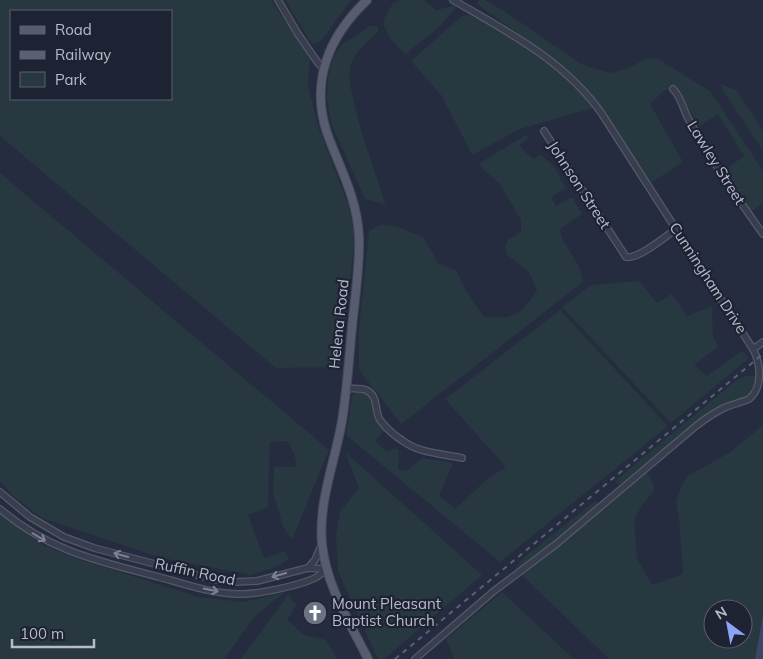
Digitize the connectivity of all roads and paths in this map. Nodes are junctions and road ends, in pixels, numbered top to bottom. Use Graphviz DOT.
graph roads {
  1 [pos="278,0"];
  2 [pos="367,0"];
  3 [pos="453,0"];
  4 [pos="324,69"];
  5 [pos="674,89"];
  6 [pos="544,131"];
  7 [pos="676,228"];
  8 [pos="763,234"];
  9 [pos="763,342"];
  10 [pos="753,349"];
  11 [pos="346,388"];
  12 [pos="462,458"];
  13 [pos="0,492"];
  14 [pos="0,509"];
  15 [pos="322,544"];
  16 [pos="308,568"];
  17 [pos="327,569"];
  18 [pos="368,659"];
  19 [pos="415,659"];
  1 -- 4 [label="street"];
  2 -- 4 [label="main road, Helena Road"];
  3 -- 7 [label="street, Cunningham Drive"];
  4 -- 11 [label="main road, Helena Road"];
  5 -- 8 [label="street, Lawley Street"];
  6 -- 7 [label="street, Johnson Street"];
  7 -- 10 [label="street, Cunningham Drive"];
  9 -- 10 [label="street"];
  10 -- 19 [label="street, Cunningham Drive"];
  11 -- 12 [label="street"];
  11 -- 15 [label="main road, Helena Road"];
  16 -- 13 [label="street, Ruffin Road, one-way"];
  14 -- 17 [label="street, Ruffin Road, one-way"];
  15 -- 16 [label="street"];
  15 -- 17 [label="main road, Helena Road"];
  16 -- 17 [label="street, Ruffin Road"];
  17 -- 18 [label="main road, Helena Road"];
}
